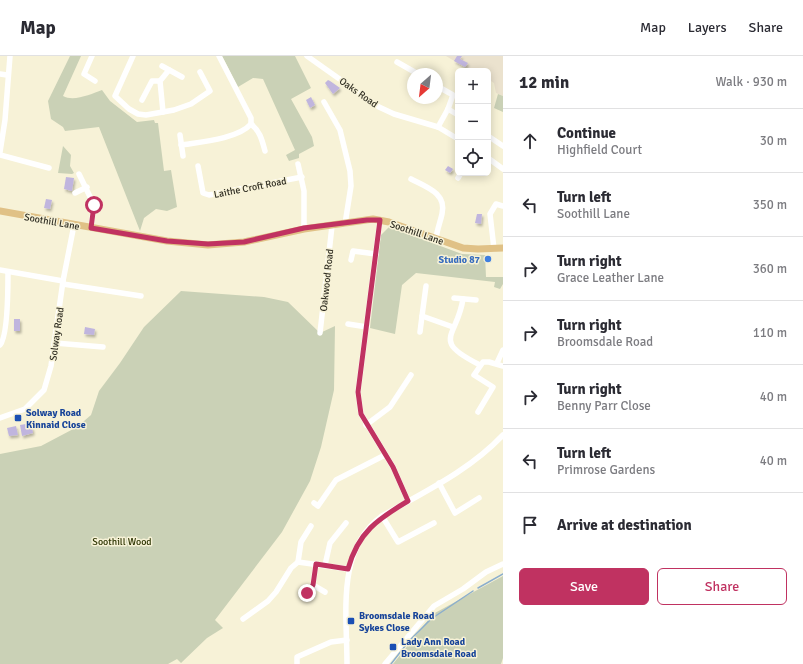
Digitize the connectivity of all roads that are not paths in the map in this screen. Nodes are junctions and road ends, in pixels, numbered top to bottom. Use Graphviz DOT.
graph roads {
  1 [pos="10,56"];
  2 [pos="92,56"];
  3 [pos="133,56"];
  4 [pos="219,56"];
  5 [pos="307,56"];
  6 [pos="397,62"];
  7 [pos="162,66"];
  8 [pos="408,68"];
  9 [pos="169,70"];
  10 [pos="200,72"];
  11 [pos="0,74"];
  12 [pos="7,75"];
  13 [pos="182,77"];
  14 [pos="96,81"];
  15 [pos="160,81"];
  16 [pos="443,90"];
  17 [pos="142,100"];
  18 [pos="324,102"];
  19 [pos="448,109"];
  20 [pos="163,112"];
  21 [pos="455,113"];
  22 [pos="251,124"];
  23 [pos="438,127"];
  24 [pos="180,135"];
  25 [pos="455,137"];
  26 [pos="491,138"];
  27 [pos="181,144"];
  28 [pos="503,146"];
  29 [pos="265,152"];
  30 [pos="0,153"];
  31 [pos="183,156"];
  32 [pos="491,160"];
  33 [pos="298,164"];
  34 [pos="198,166"];
  35 [pos="49,168"];
  36 [pos="503,169"];
  37 [pos="79,174"];
  38 [pos="302,177"];
  39 [pos="411,179"];
  40 [pos="87,188"];
  41 [pos="75,194"];
  42 [pos="503,206"];
  43 [pos="0,211"];
  44 [pos="380,220"];
  45 [pos="345,224"];
  46 [pos="74,225"];
  47 [pos="332,226"];
  48 [pos="91,228"];
  49 [pos="304,228"];
  50 [pos="436,239"];
  51 [pos="503,248"];
  52 [pos="494,249"];
  53 [pos="376,254"];
  54 [pos="351,260"];
  55 [pos="0,270"];
  56 [pos="8,272"];
  57 [pos="63,282"];
  58 [pos="426,286"];
  59 [pos="141,296"];
  60 [pos="454,298"];
  61 [pos="463,299"];
  62 [pos="476,300"];
  63 [pos="422,316"];
  64 [pos="348,324"];
  65 [pos="367,327"];
  66 [pos="453,327"];
  67 [pos="420,332"];
  68 [pos="320,333"];
  69 [pos="55,342"];
  70 [pos="0,346"];
  71 [pos="103,347"];
  72 [pos="503,350"];
  73 [pos="496,363"];
  74 [pos="480,365"];
  75 [pos="503,366"];
  76 [pos="411,375"];
  77 [pos="478,412"];
  78 [pos="0,418"];
  79 [pos="366,424"];
  80 [pos="503,435"];
  81 [pos="385,455"];
  82 [pos="439,483"];
  83 [pos="479,498"];
  84 [pos="408,501"];
  85 [pos="314,503"];
  86 [pos="382,516"];
  87 [pos="434,522"];
  88 [pos="346,523"];
  89 [pos="310,526"];
  90 [pos="298,562"];
  91 [pos="316,564"];
  92 [pos="503,564"];
  93 [pos="325,565"];
  94 [pos="348,569"];
  95 [pos="313,585"];
  96 [pos="325,592"];
  97 [pos="307,593"];
  98 [pos="243,619"];
  99 [pos="347,640"];
  100 [pos="297,664"];
  101 [pos="347,664"];
  102 [pos="385,664"];
  1 -- 12 [label="street"];
  2 -- 14 [label="street"];
  3 -- 20 [label="street"];
  4 -- 22 [label="street"];
  5 -- 23 [label="street, Oaks Road"];
  6 -- 8 [label="street"];
  7 -- 9 [label="street"];
  9 -- 13 [label="street"];
  9 -- 15 [label="street"];
  10 -- 20 [label="street"];
  11 -- 12 [label="street"];
  12 -- 30 [label="street"];
  15 -- 17 [label="street"];
  15 -- 20 [label="street"];
  16 -- 19 [label="street"];
  18 -- 45 [label="street"];
  19 -- 21 [label="street"];
  19 -- 23 [label="street"];
  22 -- 27 [label="street"];
  22 -- 29 [label="street"];
  23 -- 25 [label="street, Oaks Road"];
  24 -- 27 [label="street"];
  26 -- 28 [label="street"];
  27 -- 31 [label="street"];
  30 -- 35 [label="street"];
  32 -- 36 [label="street"];
  33 -- 38 [label="street"];
  34 -- 38 [label="street, Laithe Croft Road"];
  37 -- 40 [label="street"];
  38 -- 49 [label="street"];
  39 -- 50 [label="street"];
  40 -- 41 [label="street"];
  40 -- 48 [label="street"];
  42 -- 52 [label="street"];
  43 -- 46 [label="main road, Soothill Lane"];
  44 -- 45 [label="main road, Soothill Lane"];
  44 -- 50 [label="main road, Soothill Lane"];
  44 -- 53 [label="street"];
  45 -- 47 [label="main road, Soothill Lane"];
  46 -- 48 [label="main road, Soothill Lane"];
  46 -- 57 [label="street, Solway Road"];
  47 -- 49 [label="main road, Soothill Lane"];
  47 -- 68 [label="street, Oakwood Road"];
  48 -- 49 [label="main road, Soothill Lane"];
  50 -- 52 [label="main road, Soothill Lane"];
  51 -- 52 [label="main road, Soothill Lane"];
  53 -- 54 [label="street"];
  53 -- 65 [label="street"];
  55 -- 56 [label="street"];
  56 -- 57 [label="street"];
  56 -- 70 [label="street"];
  57 -- 59 [label="street"];
  57 -- 69 [label="street, Solway Road"];
  58 -- 63 [label="street"];
  60 -- 61 [label="street"];
  61 -- 62 [label="street"];
  61 -- 66 [label="street"];
  63 -- 66 [label="street"];
  63 -- 67 [label="street"];
  64 -- 65 [label="street"];
  65 -- 79 [label="street"];
  66 -- 74 [label="street"];
  69 -- 71 [label="street"];
  69 -- 78 [label="street, Solway Road"];
  72 -- 73 [label="street"];
  73 -- 74 [label="street"];
  73 -- 75 [label="street"];
  74 -- 77 [label="street"];
  76 -- 79 [label="street"];
  79 -- 81 [label="street"];
  80 -- 82 [label="street"];
  81 -- 84 [label="street"];
  81 -- 85 [label="street"];
  82 -- 83 [label="street"];
  82 -- 84 [label="street"];
  84 -- 86 [label="street"];
  86 -- 87 [label="street"];
  86 -- 94 [label="street"];
  88 -- 93 [label="street"];
  89 -- 90 [label="street"];
  90 -- 91 [label="street"];
  90 -- 98 [label="street"];
  91 -- 93 [label="street"];
  91 -- 95 [label="street"];
  92 -- 102 [label="street"];
  93 -- 94 [label="street"];
  94 -- 99 [label="street"];
  95 -- 96 [label="street"];
  95 -- 97 [label="street"];
  99 -- 100 [label="street"];
  99 -- 101 [label="street"];
}
